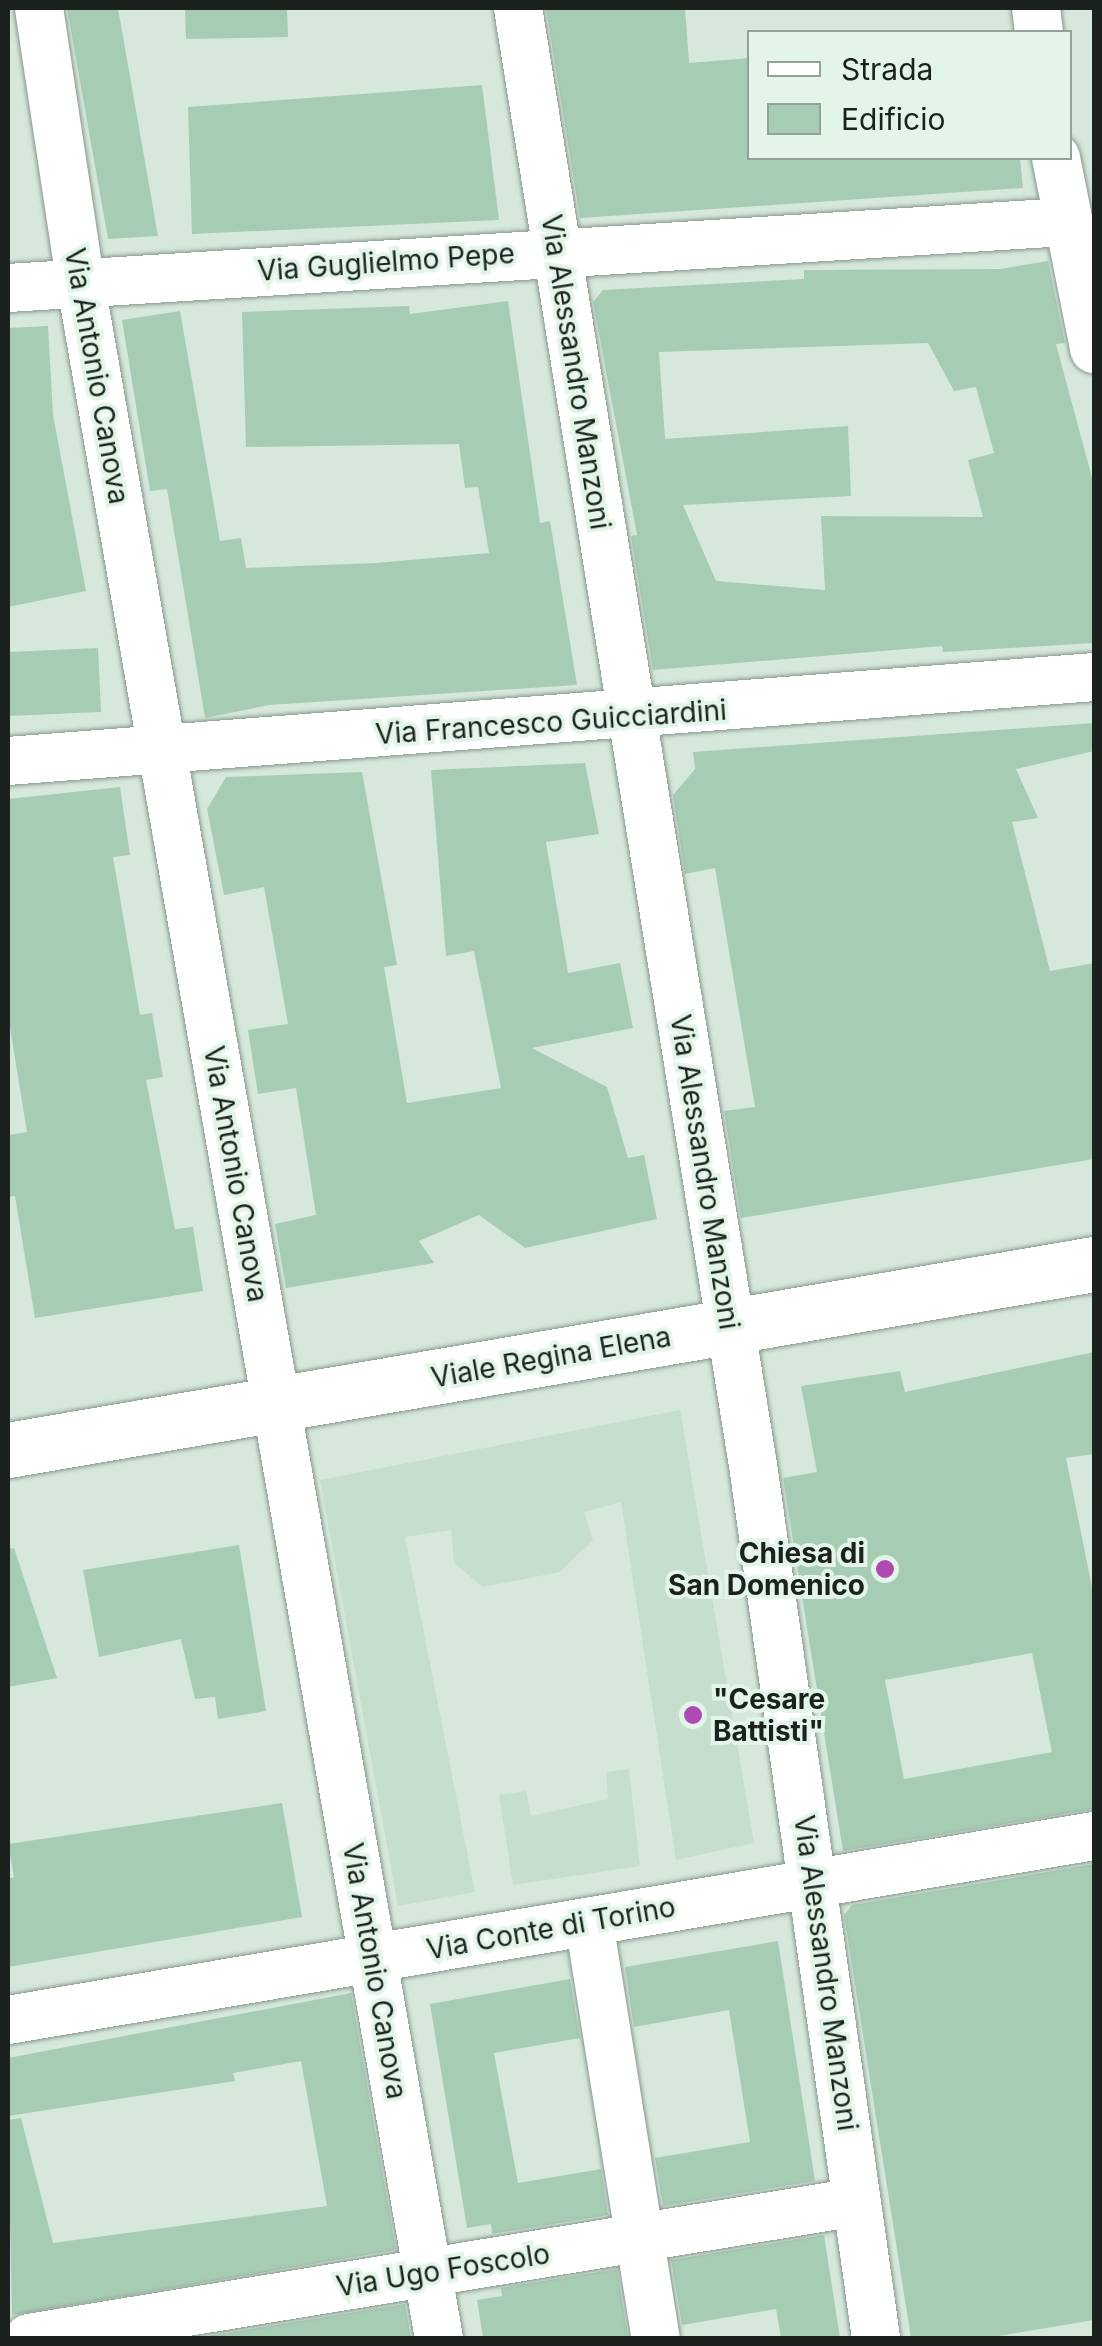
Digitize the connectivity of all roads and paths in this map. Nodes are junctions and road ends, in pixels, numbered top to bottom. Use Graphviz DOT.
graph roads {
  1 [pos="39,8"];
  2 [pos="518,8"];
  3 [pos="1056,160"];
  4 [pos="1065,222"];
  5 [pos="557,248"];
  6 [pos="81,285"];
  7 [pos="8,288"];
  8 [pos="1094,349"];
  9 [pos="1094,677"];
  10 [pos="630,717"];
  11 [pos="162,752"];
  12 [pos="8,762"];
  13 [pos="1094,1264"];
  14 [pos="730,1325"];
  15 [pos="277,1406"];
  16 [pos="8,1450"];
  17 [pos="1094,1836"];
  18 [pos="814,1883"];
  19 [pos="589,1922"];
  20 [pos="373,1958"];
  21 [pos="8,2020"];
  22 [pos="858,2202"];
  23 [pos="640,2238"];
  24 [pos="428,2273"];
  25 [pos="29,2338"];
  26 [pos="439,2338"];
  27 [pos="656,2338"];
  28 [pos="876,2338"];
  1 -- 6 [label="street, Via Antonio Canova"];
  2 -- 5 [label="street, Via Alessandro Manzoni"];
  3 -- 4 [label="street"];
  4 -- 5 [label="street, Via Guglielmo Pepe"];
  4 -- 8 [label="street"];
  5 -- 6 [label="street, Via Guglielmo Pepe"];
  5 -- 10 [label="street, Via Alessandro Manzoni"];
  6 -- 7 [label="street, Via Guglielmo Pepe"];
  6 -- 11 [label="street, Via Antonio Canova"];
  9 -- 10 [label="street, Via Francesco Guicciardini"];
  10 -- 11 [label="street, Via Francesco Guicciardini"];
  10 -- 14 [label="street, Via Alessandro Manzoni"];
  11 -- 12 [label="street, Via Francesco Guicciardini"];
  11 -- 15 [label="street, Via Antonio Canova"];
  13 -- 14 [label="main road, Viale Regina Elena"];
  14 -- 15 [label="main road, Viale Regina Elena"];
  14 -- 18 [label="street, Via Alessandro Manzoni"];
  15 -- 16 [label="main road, Viale Regina Elena"];
  15 -- 20 [label="street, Via Antonio Canova"];
  17 -- 18 [label="street, Via Conte di Torino"];
  18 -- 19 [label="street, Via Conte di Torino"];
  18 -- 22 [label="street, Via Alessandro Manzoni"];
  19 -- 20 [label="street, Via Conte di Torino"];
  19 -- 23 [label="street"];
  20 -- 21 [label="street, Via Conte di Torino"];
  20 -- 24 [label="street, Via Antonio Canova"];
  22 -- 23 [label="street, Via Ugo Foscolo"];
  22 -- 28 [label="street, Via Alessandro Manzoni"];
  23 -- 24 [label="street, Via Ugo Foscolo"];
  23 -- 27 [label="street"];
  24 -- 25 [label="street, Via Ugo Foscolo"];
  24 -- 26 [label="street, Via Antonio Canova"];
}
